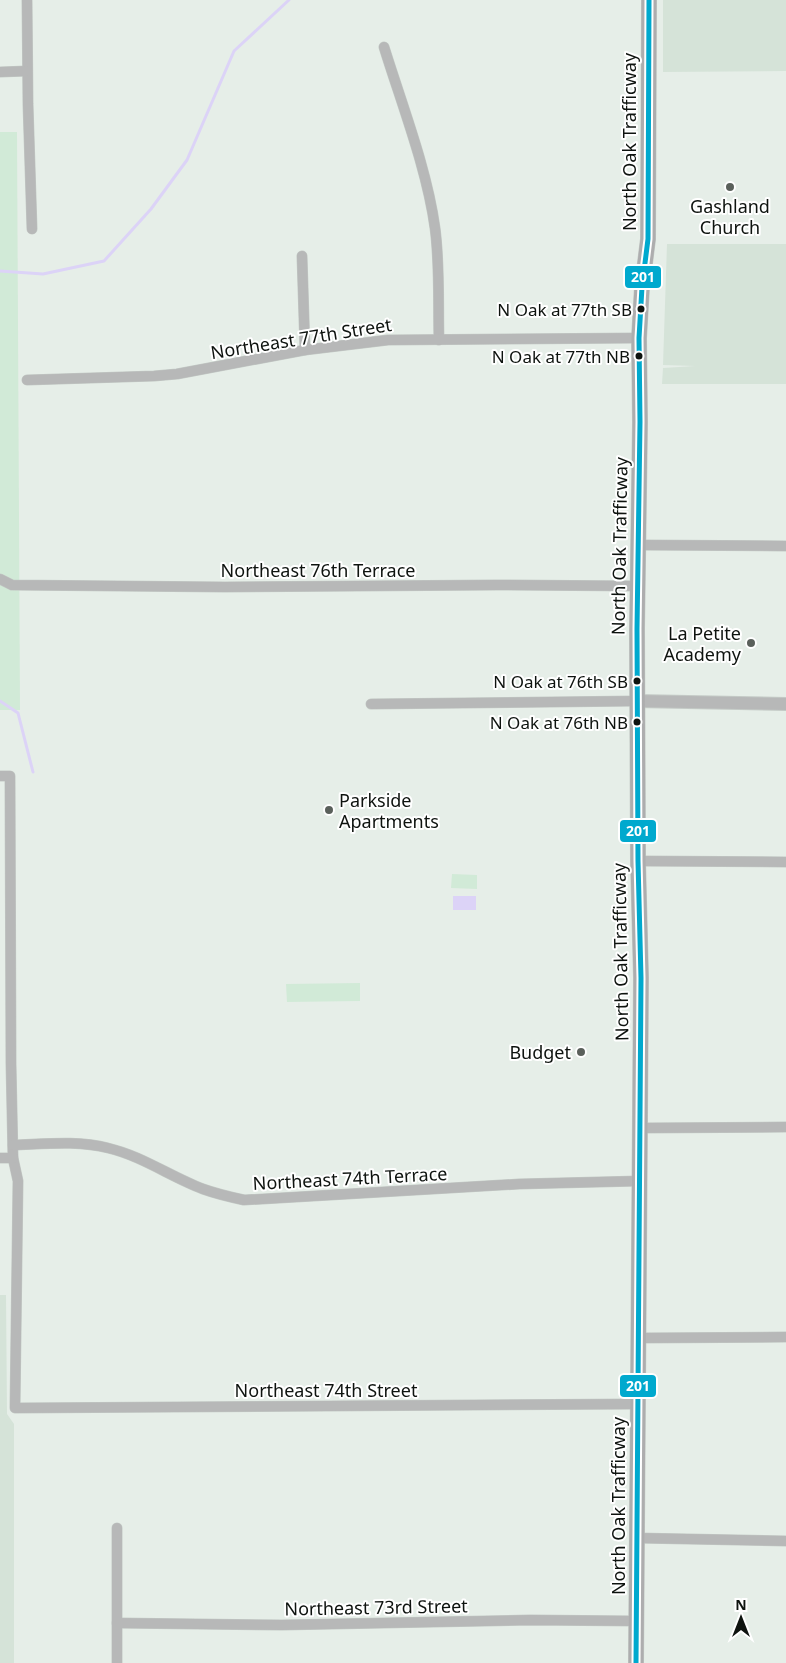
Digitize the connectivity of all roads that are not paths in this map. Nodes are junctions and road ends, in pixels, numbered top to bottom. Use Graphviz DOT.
graph roads {
  1 [pos="27,0"];
  2 [pos="649,0"];
  3 [pos="384,47"];
  4 [pos="27,71"];
  5 [pos="0,72"];
  6 [pos="32,229"];
  7 [pos="302,256"];
  8 [pos="639,338"];
  9 [pos="439,340"];
  10 [pos="305,350"];
  11 [pos="27,380"];
  12 [pos="638,545"];
  13 [pos="786,546"];
  14 [pos="0,579"];
  15 [pos="638,586"];
  16 [pos="637,701"];
  17 [pos="371,704"];
  18 [pos="786,704"];
  19 [pos="5,776"];
  20 [pos="638,860"];
  21 [pos="786,862"];
  22 [pos="786,1127"];
  23 [pos="640,1128"];
  24 [pos="13,1145"];
  25 [pos="0,1158"];
  26 [pos="13,1158"];
  27 [pos="639,1182"];
  28 [pos="786,1336"];
  29 [pos="639,1338"];
  30 [pos="637,1404"];
  31 [pos="117,1528"];
  32 [pos="637,1538"];
  33 [pos="786,1541"];
  34 [pos="636,1621"];
  35 [pos="116,1623"];
  36 [pos="117,1663"];
  37 [pos="636,1663"];
  1 -- 4 [label="street"];
  2 -- 8 [label="main road, North Oak Trafficway"];
  3 -- 9 [label="street"];
  4 -- 5 [label="street"];
  4 -- 6 [label="street"];
  7 -- 10 [label="street"];
  8 -- 9 [label="street, Northeast 77th Street"];
  8 -- 12 [label="main road, North Oak Trafficway"];
  9 -- 10 [label="street, Northeast 77th Street"];
  10 -- 11 [label="street, Northeast 77th Street"];
  12 -- 13 [label="street"];
  12 -- 15 [label="main road, North Oak Trafficway"];
  14 -- 15 [label="street, Northeast 76th Terrace"];
  15 -- 16 [label="main road, North Oak Trafficway"];
  16 -- 17 [label="street"];
  16 -- 18 [label="street"];
  16 -- 20 [label="main road, North Oak Trafficway"];
  19 -- 24 [label="street"];
  20 -- 21 [label="street"];
  20 -- 23 [label="main road, North Oak Trafficway"];
  22 -- 23 [label="street"];
  23 -- 27 [label="main road, North Oak Trafficway"];
  24 -- 26 [label="street"];
  24 -- 27 [label="street, Northeast 74th Terrace"];
  25 -- 26 [label="street"];
  26 -- 30 [label="street, Northeast 74th Street"];
  27 -- 29 [label="main road, North Oak Trafficway"];
  28 -- 29 [label="street"];
  29 -- 30 [label="main road, North Oak Trafficway"];
  30 -- 32 [label="main road, North Oak Trafficway"];
  31 -- 35 [label="street"];
  32 -- 33 [label="street"];
  32 -- 34 [label="main road, North Oak Trafficway"];
  34 -- 35 [label="street, Northeast 73rd Street"];
  34 -- 37 [label="main road, North Oak Trafficway"];
  35 -- 36 [label="street"];
}
